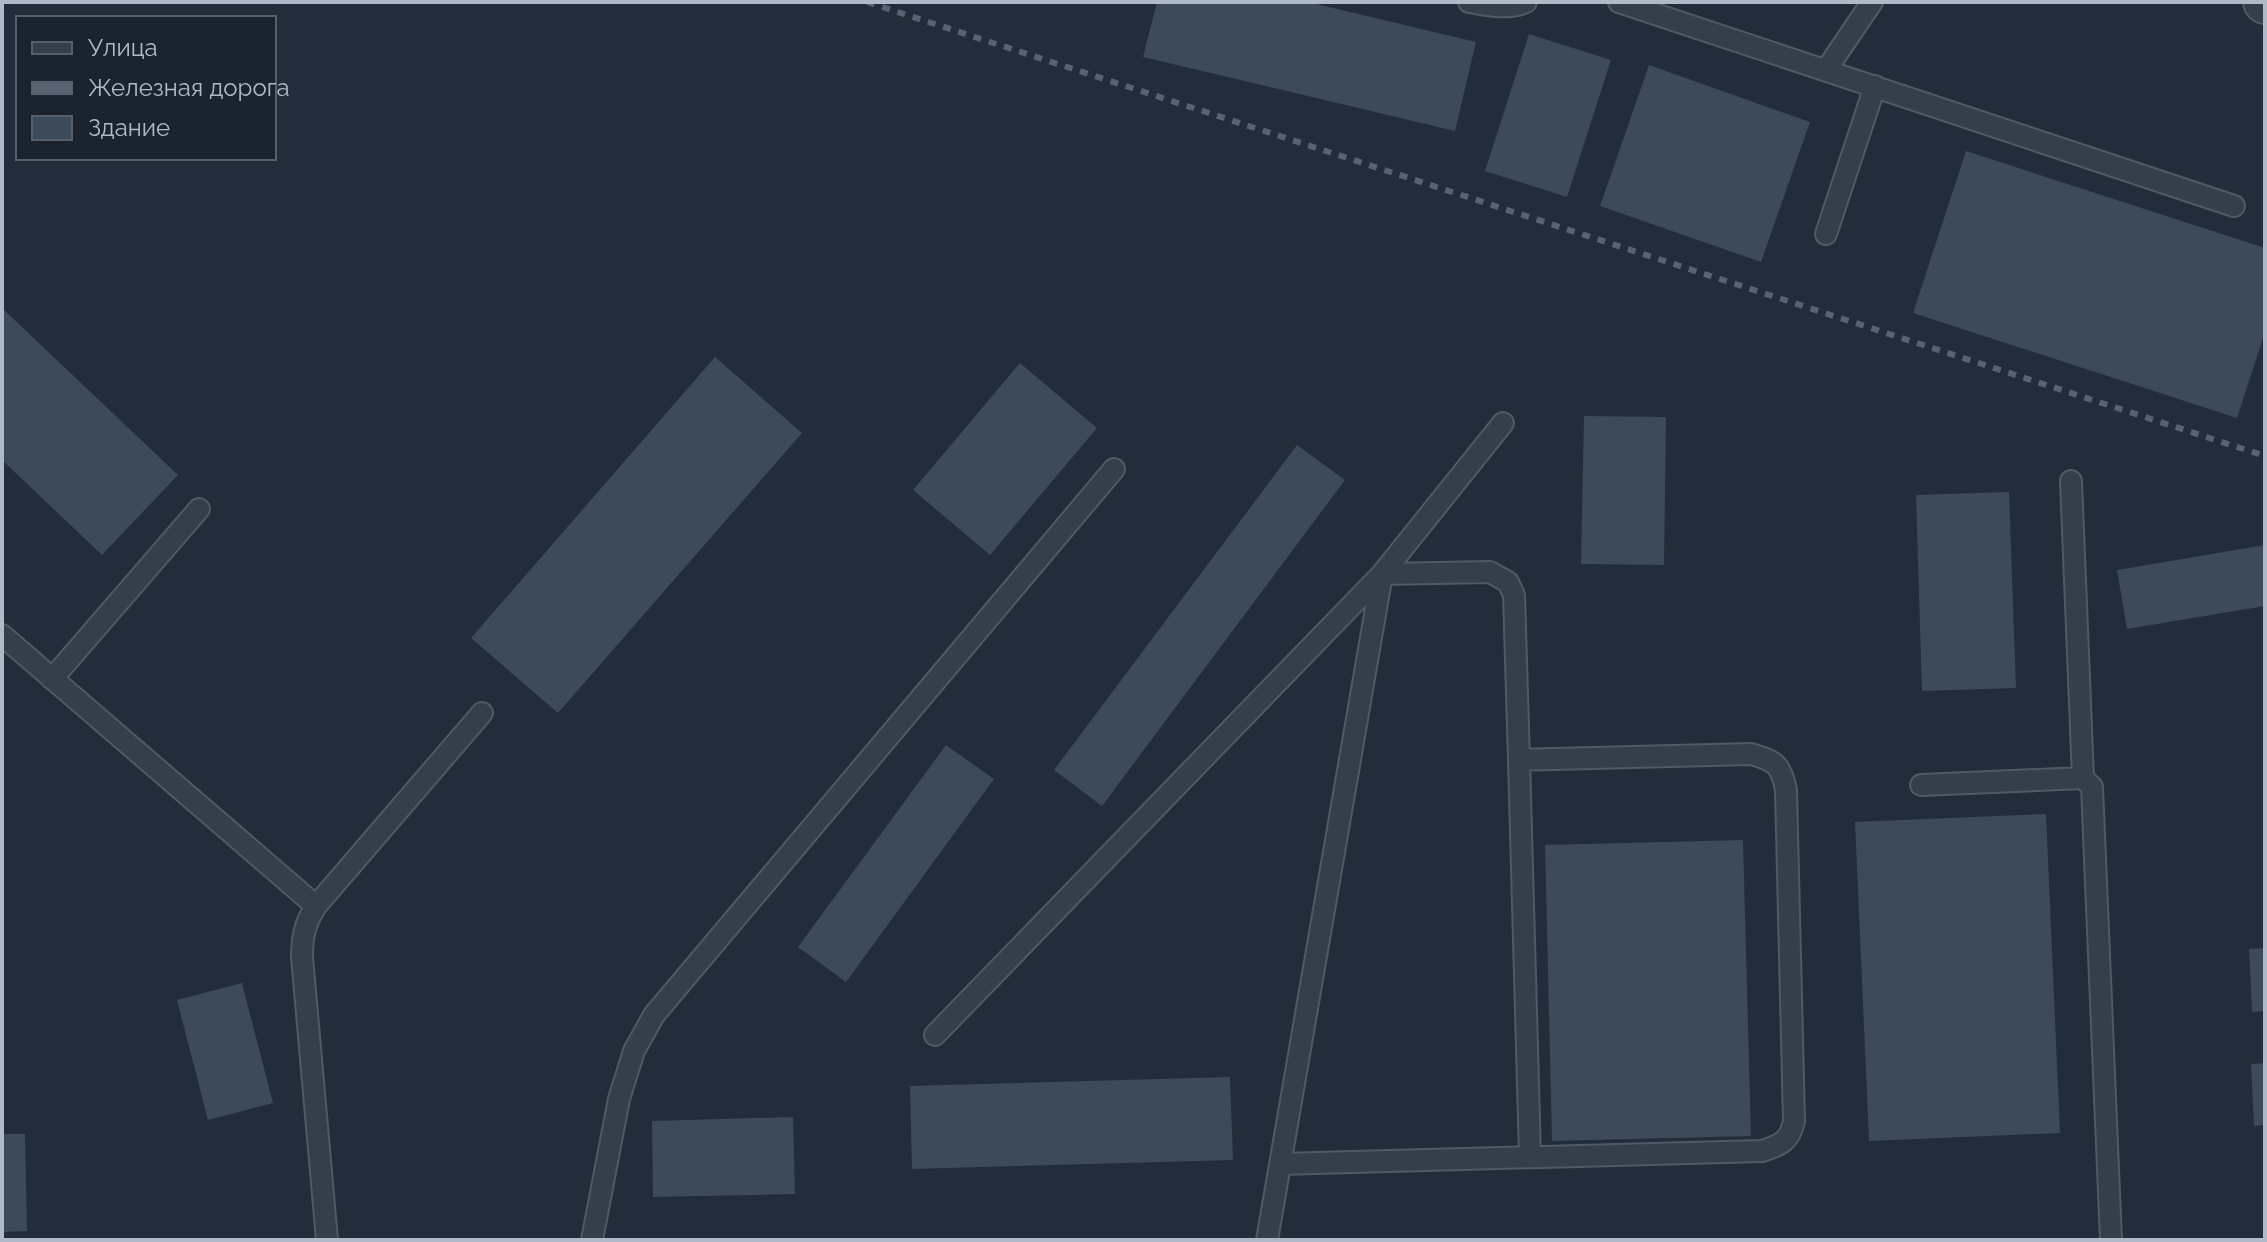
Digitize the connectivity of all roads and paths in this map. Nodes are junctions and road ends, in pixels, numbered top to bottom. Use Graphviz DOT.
graph roads {
  1 [pos="1469,2"];
  2 [pos="1526,2"];
  3 [pos="1619,2"];
  4 [pos="1872,2"];
  5 [pos="1826,70"];
  6 [pos="1875,86"];
  7 [pos="2234,206"];
  8 [pos="1826,234"];
  9 [pos="1503,423"];
  10 [pos="1114,469"];
  11 [pos="2071,481"];
  12 [pos="199,509"];
  13 [pos="1382,574"];
  14 [pos="2,635"];
  15 [pos="52,679"];
  16 [pos="482,713"];
  17 [pos="1519,760"];
  18 [pos="2083,778"];
  19 [pos="1921,785"];
  20 [pos="316,906"];
  21 [pos="935,1035"];
  22 [pos="1530,1157"];
  23 [pos="1280,1164"];
  24 [pos="327,1240"];
  25 [pos="592,1240"];
  26 [pos="1267,1240"];
  27 [pos="2111,1240"];
  1 -- 2 [label="lane"];
  3 -- 5 [label="lane"];
  4 -- 5 [label="lane"];
  5 -- 6 [label="lane"];
  6 -- 7 [label="lane"];
  6 -- 8 [label="lane"];
  9 -- 13 [label="lane"];
  10 -- 25 [label="lane"];
  11 -- 18 [label="lane"];
  12 -- 15 [label="lane"];
  13 -- 17 [label="lane"];
  13 -- 21 [label="lane"];
  13 -- 23 [label="lane"];
  14 -- 15 [label="lane"];
  15 -- 20 [label="lane"];
  16 -- 20 [label="lane"];
  17 -- 22 [label="lane"];
  17 -- 22 [label="lane"];
  18 -- 19 [label="lane"];
  18 -- 27 [label="lane"];
  20 -- 24 [label="lane"];
  22 -- 23 [label="lane"];
  23 -- 26 [label="lane"];
}
